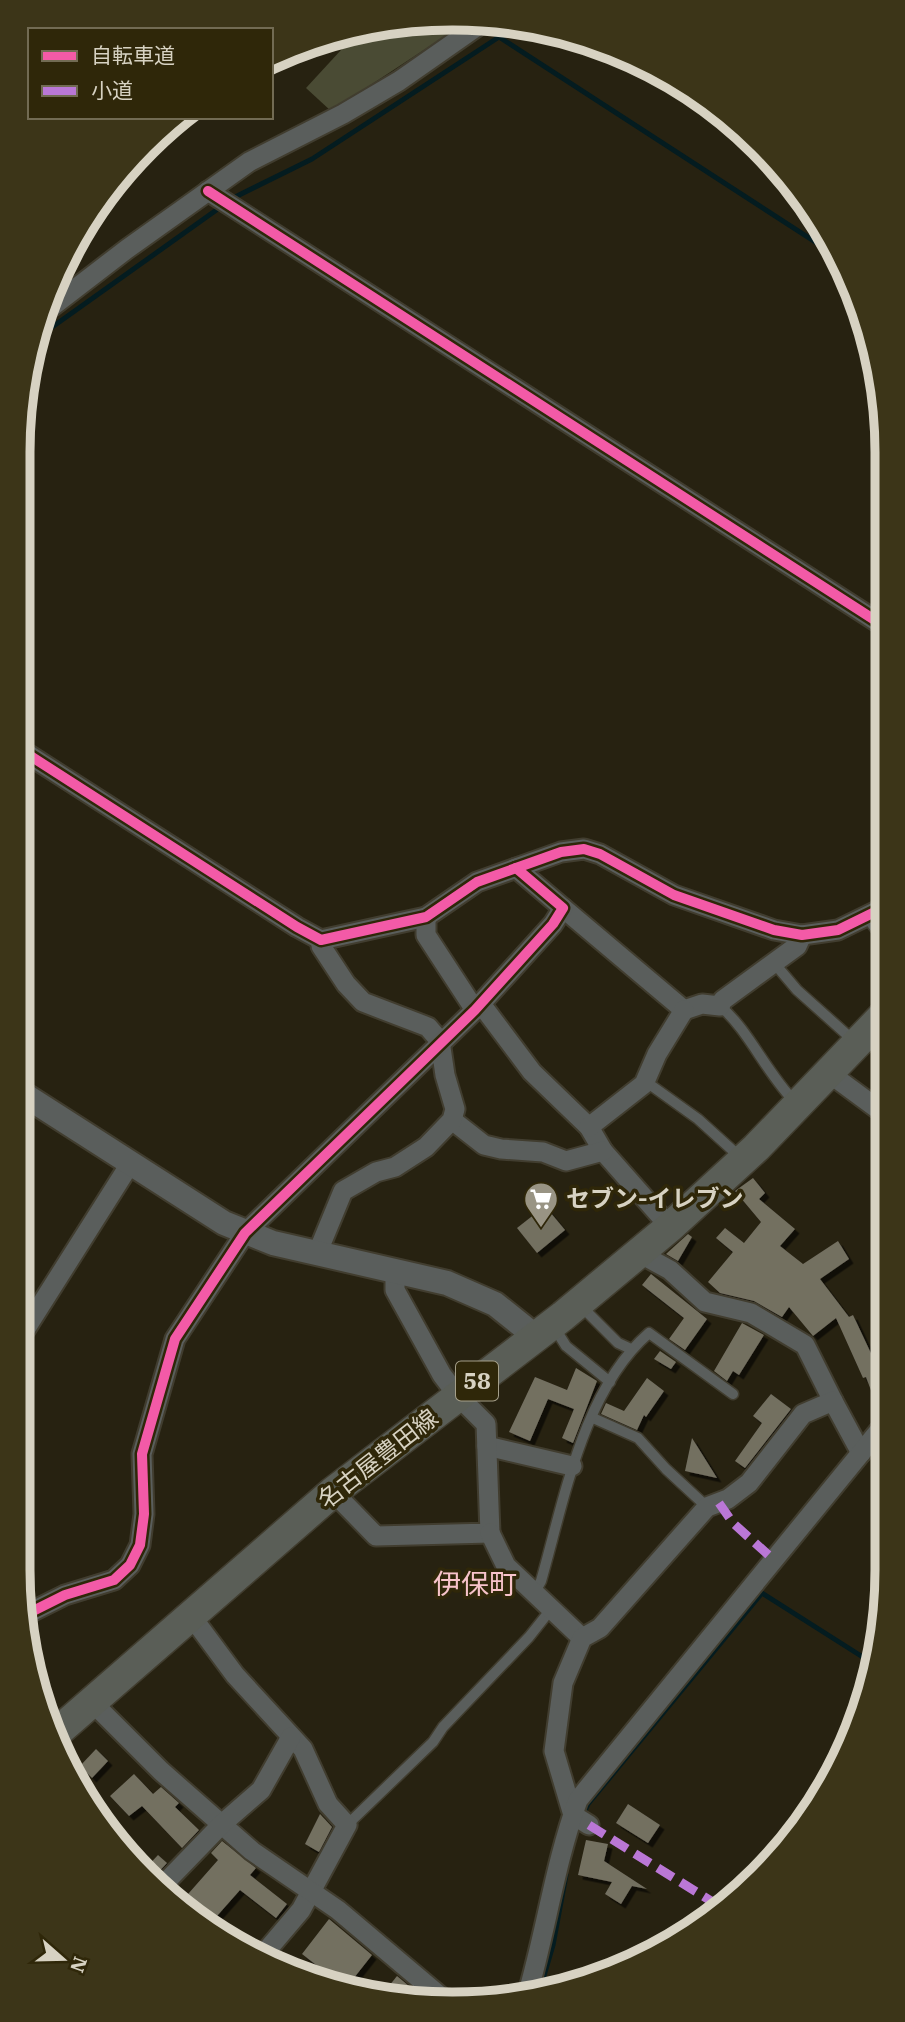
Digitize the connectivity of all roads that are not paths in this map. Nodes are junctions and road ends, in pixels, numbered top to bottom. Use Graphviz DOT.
graph roads {
  1 [pos="471,31"];
  2 [pos="212,193"];
  3 [pos="58,302"];
  4 [pos="875,620"];
  5 [pos="30,756"];
  6 [pos="516,868"];
  7 [pos="563,908"];
  8 [pos="875,912"];
  9 [pos="866,916"];
  10 [pos="426,917"];
  11 [pos="875,928"];
  12 [pos="802,935"];
  13 [pos="321,940"];
  14 [pos="775,964"];
  15 [pos="720,1006"];
  16 [pos="478,1007"];
  17 [pos="684,1010"];
  18 [pos="875,1025"];
  19 [pos="440,1041"];
  20 [pos="857,1044"];
  21 [pos="829,1073"];
  22 [pos="645,1081"];
  23 [pos="30,1098"];
  24 [pos="798,1104"];
  25 [pos="875,1107"];
  26 [pos="452,1120"];
  27 [pos="589,1127"];
  28 [pos="603,1152"];
  29 [pos="742,1160"];
  30 [pos="130,1164"];
  31 [pos="670,1227"];
  32 [pos="245,1233"];
  33 [pos="639,1253"];
  34 [pos="317,1254"];
  35 [pos="395,1272"];
  36 [pos="578,1303"];
  37 [pos="30,1322"];
  38 [pos="543,1330"];
  39 [pos="631,1349"];
  40 [pos="610,1382"];
  41 [pos="733,1394"];
  42 [pos="458,1396"];
  43 [pos="833,1401"];
  44 [pos="593,1418"];
  45 [pos="875,1436"];
  46 [pos="487,1446"];
  47 [pos="862,1453"];
  48 [pos="572,1466"];
  49 [pos="333,1492"];
  50 [pos="707,1507"];
  51 [pos="490,1534"];
  52 [pos="535,1592"];
  53 [pos="552,1608"];
  54 [pos="32,1611"];
  55 [pos="192,1617"];
  56 [pos="582,1638"];
  57 [pos="92,1702"];
  58 [pos="61,1729"];
  59 [pos="291,1737"];
  60 [pos="580,1819"];
  61 [pos="222,1824"];
  62 [pos="347,1825"];
  63 [pos="167,1881"];
  64 [pos="313,1891"];
  65 [pos="268,1950"];
  66 [pos="530,1985"];
  67 [pos="434,1991"];
  1 -- 2 [label="street"];
  2 -- 3 [label="street"];
  2 -- 4 [label="street"];
  5 -- 13 [label="street"];
  6 -- 7 [label="street"];
  6 -- 10 [label="street"];
  6 -- 12 [label="street"];
  7 -- 16 [label="street"];
  7 -- 17 [label="street"];
  8 -- 9 [label="street"];
  9 -- 11 [label="lane"];
  9 -- 12 [label="street"];
  10 -- 13 [label="street"];
  10 -- 16 [label="street"];
  12 -- 14 [label="street"];
  13 -- 19 [label="street"];
  14 -- 15 [label="street"];
  14 -- 20 [label="lane"];
  15 -- 17 [label="street"];
  15 -- 24 [label="lane"];
  16 -- 19 [label="street"];
  16 -- 27 [label="street"];
  17 -- 22 [label="street"];
  18 -- 20 [label="main road, 名古屋豊田線 / 58"];
  19 -- 26 [label="street"];
  19 -- 32 [label="street"];
  20 -- 21 [label="main road, 名古屋豊田線 / 58"];
  21 -- 24 [label="main road, 名古屋豊田線 / 58"];
  21 -- 25 [label="street"];
  22 -- 27 [label="street"];
  22 -- 29 [label="lane"];
  23 -- 30 [label="street"];
  24 -- 29 [label="main road, 名古屋豊田線 / 58"];
  26 -- 28 [label="street"];
  26 -- 34 [label="street"];
  27 -- 28 [label="street"];
  28 -- 31 [label="street"];
  29 -- 31 [label="main road, 名古屋豊田線 / 58"];
  30 -- 32 [label="street"];
  30 -- 37 [label="street"];
  31 -- 33 [label="main road, 名古屋豊田線 / 58"];
  32 -- 34 [label="street"];
  32 -- 54 [label="street"];
  33 -- 36 [label="main road, 名古屋豊田線 / 58"];
  33 -- 43 [label="street"];
  34 -- 35 [label="street"];
  35 -- 38 [label="street"];
  35 -- 42 [label="street"];
  36 -- 38 [label="main road, 名古屋豊田線 / 58"];
  36 -- 39 [label="lane"];
  38 -- 40 [label="lane"];
  38 -- 42 [label="main road, 名古屋豊田線 / 58"];
  39 -- 40 [label="lane"];
  39 -- 41 [label="lane"];
  40 -- 44 [label="lane"];
  42 -- 46 [label="street"];
  42 -- 49 [label="main road, 名古屋豊田線 / 58"];
  43 -- 47 [label="street"];
  43 -- 50 [label="street"];
  44 -- 48 [label="lane"];
  44 -- 50 [label="lane"];
  45 -- 47 [label="street"];
  46 -- 48 [label="street"];
  46 -- 51 [label="street"];
  47 -- 60 [label="street"];
  48 -- 52 [label="lane"];
  49 -- 51 [label="street"];
  49 -- 55 [label="main road, 名古屋豊田線 / 58"];
  50 -- 56 [label="street"];
  51 -- 52 [label="street"];
  52 -- 53 [label="street"];
  53 -- 56 [label="street"];
  53 -- 62 [label="lane"];
  55 -- 57 [label="main road, 名古屋豊田線 / 58"];
  55 -- 59 [label="street"];
  56 -- 60 [label="street"];
  57 -- 58 [label="main road, 名古屋豊田線 / 58"];
  57 -- 61 [label="street"];
  59 -- 61 [label="street"];
  59 -- 62 [label="street"];
  60 -- 66 [label="street"];
  61 -- 63 [label="street"];
  61 -- 64 [label="street"];
  62 -- 64 [label="street"];
  64 -- 65 [label="street"];
  64 -- 67 [label="street"];
}
